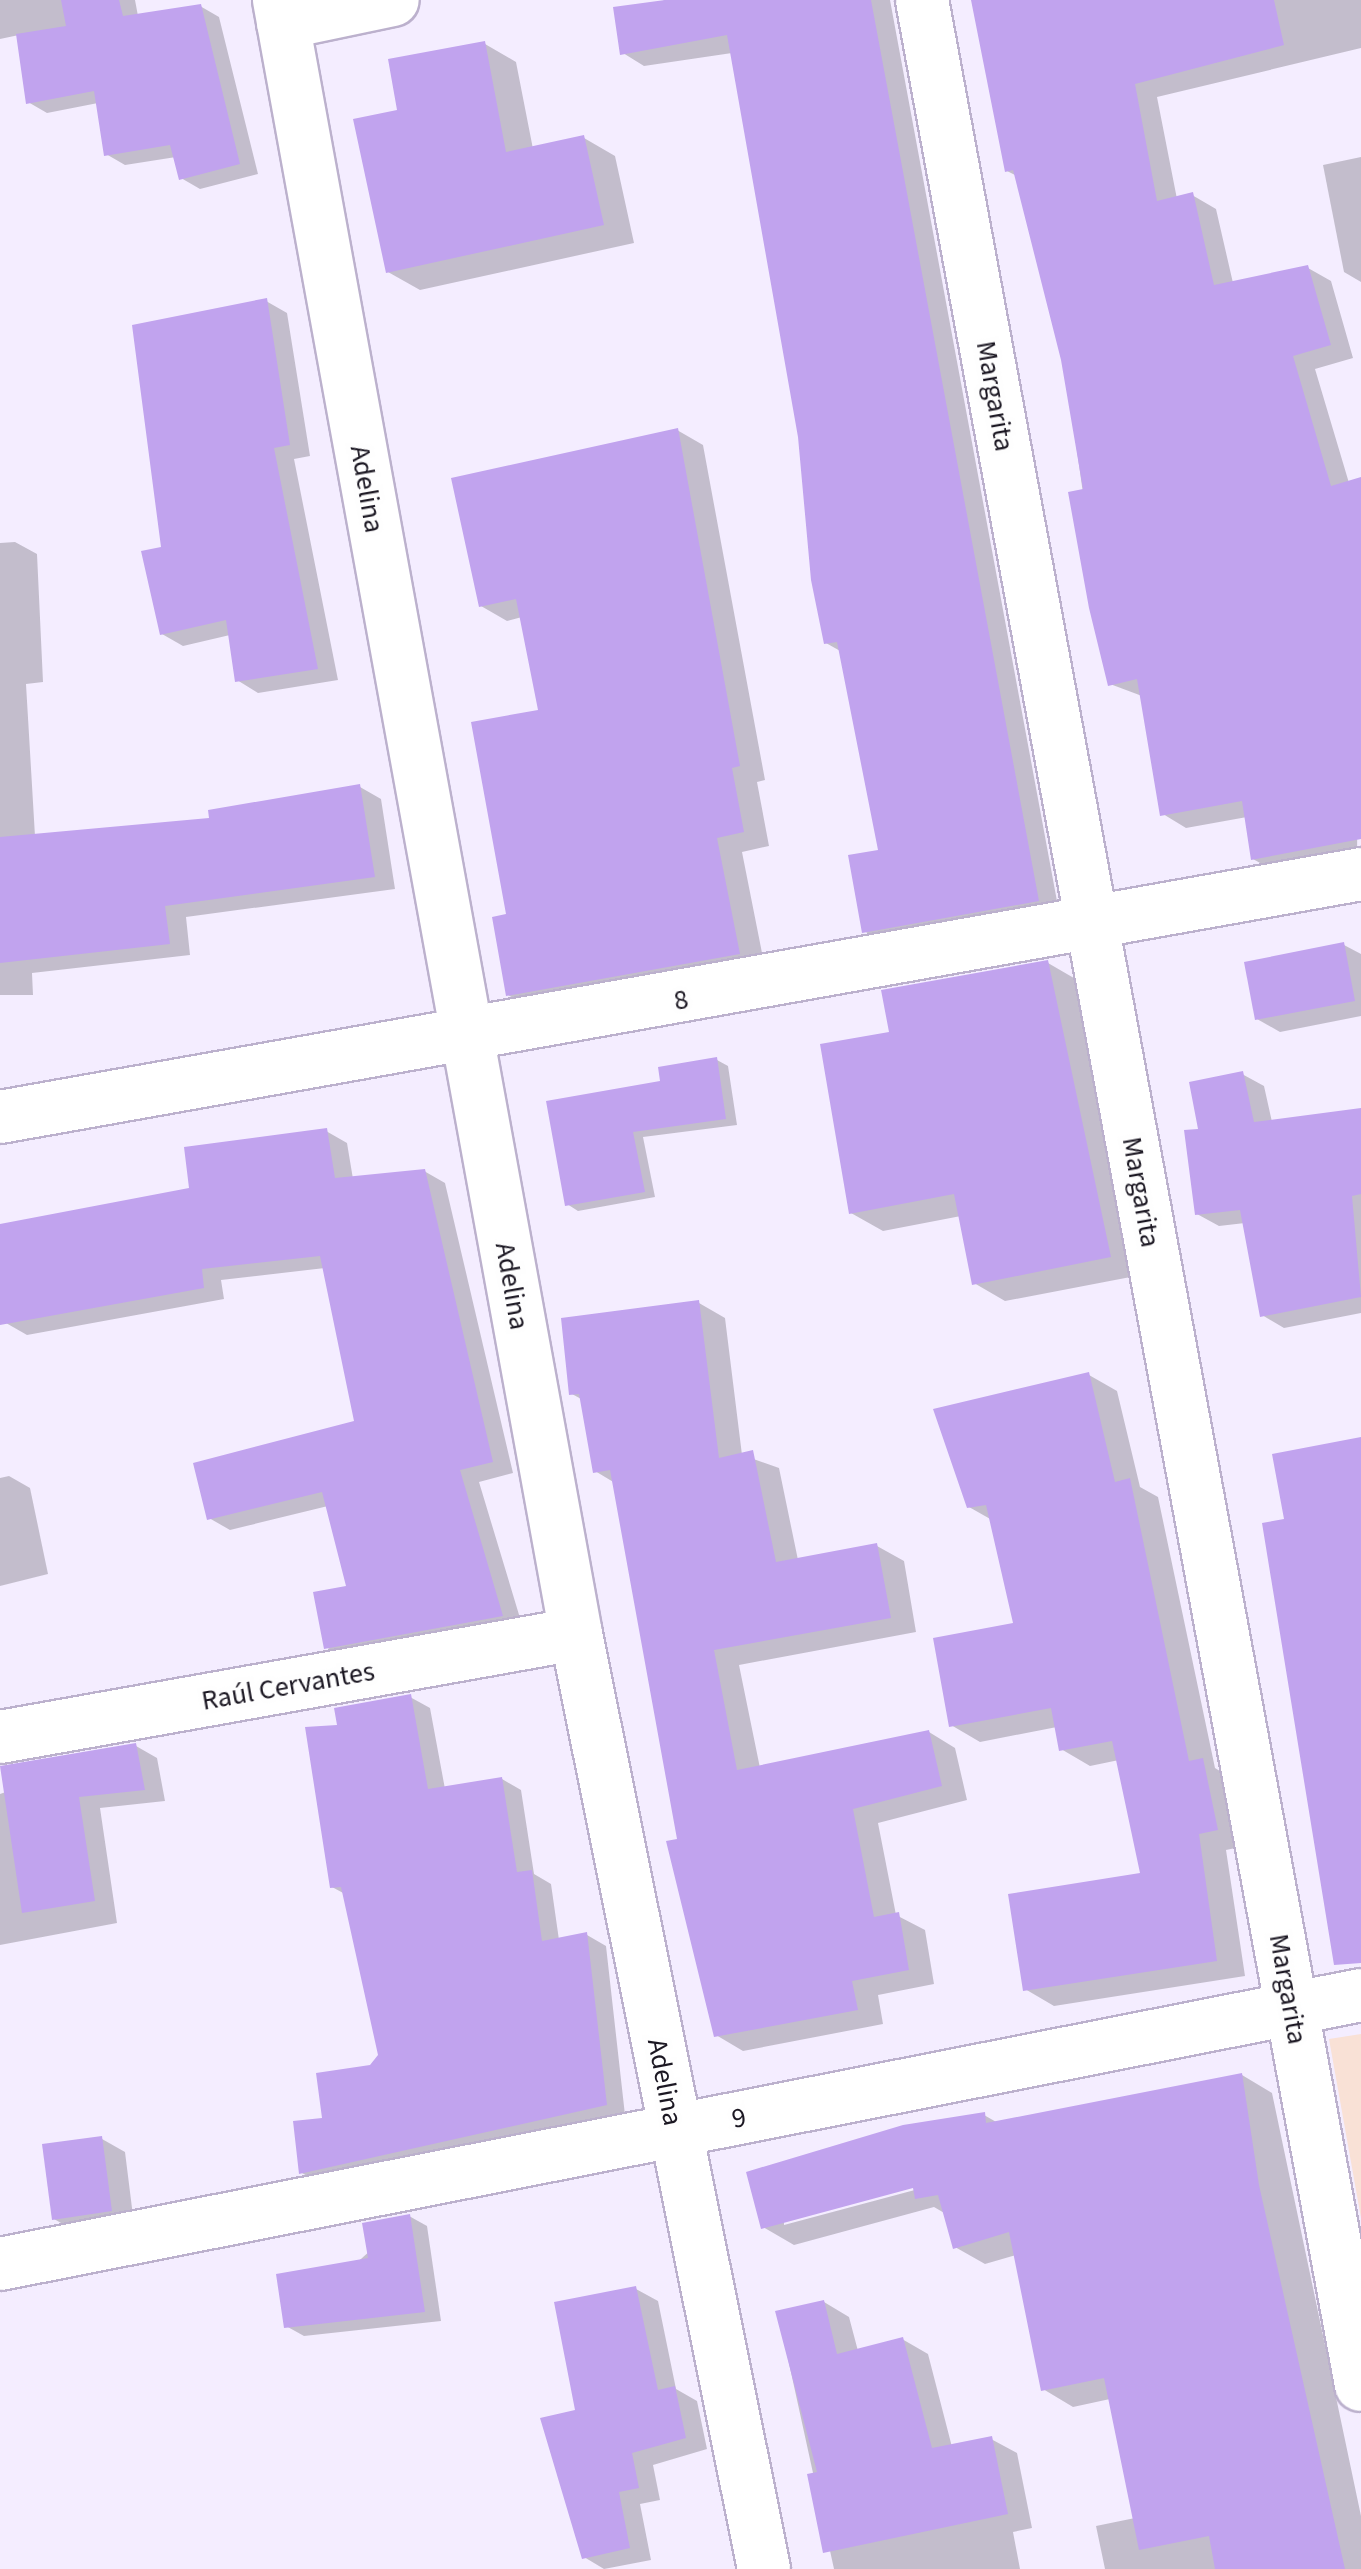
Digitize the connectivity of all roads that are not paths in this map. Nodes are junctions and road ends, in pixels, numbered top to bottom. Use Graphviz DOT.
graph roads {
  1 [pos="393,0"];
  2 [pos="922,0"];
  3 [pos="281,12"];
  4 [pos="1361,874"];
  5 [pos="1091,922"];
  6 [pos="467,1040"];
  7 [pos="0,1117"];
  8 [pos="576,1634"];
  9 [pos="0,1737"];
  10 [pos="1361,1995"];
  11 [pos="1292,2009"];
  12 [pos="675,2130"];
  13 [pos="0,2264"];
  14 [pos="1361,2385"];
  15 [pos="764,2569"];
  1 -- 3 [label="street"];
  2 -- 5 [label="street, Margarita"];
  3 -- 6 [label="street, Adelina"];
  4 -- 5 [label="street, 8"];
  5 -- 6 [label="street, 8"];
  5 -- 11 [label="street, Margarita"];
  6 -- 7 [label="street, 8"];
  6 -- 8 [label="street, Adelina"];
  8 -- 9 [label="street, Raúl Cervantes"];
  8 -- 12 [label="street, Adelina"];
  10 -- 11 [label="street, 9"];
  11 -- 12 [label="street, 9"];
  11 -- 14 [label="street, Margarita"];
  12 -- 13 [label="street, 9"];
  12 -- 15 [label="street, Adelina"];
}
